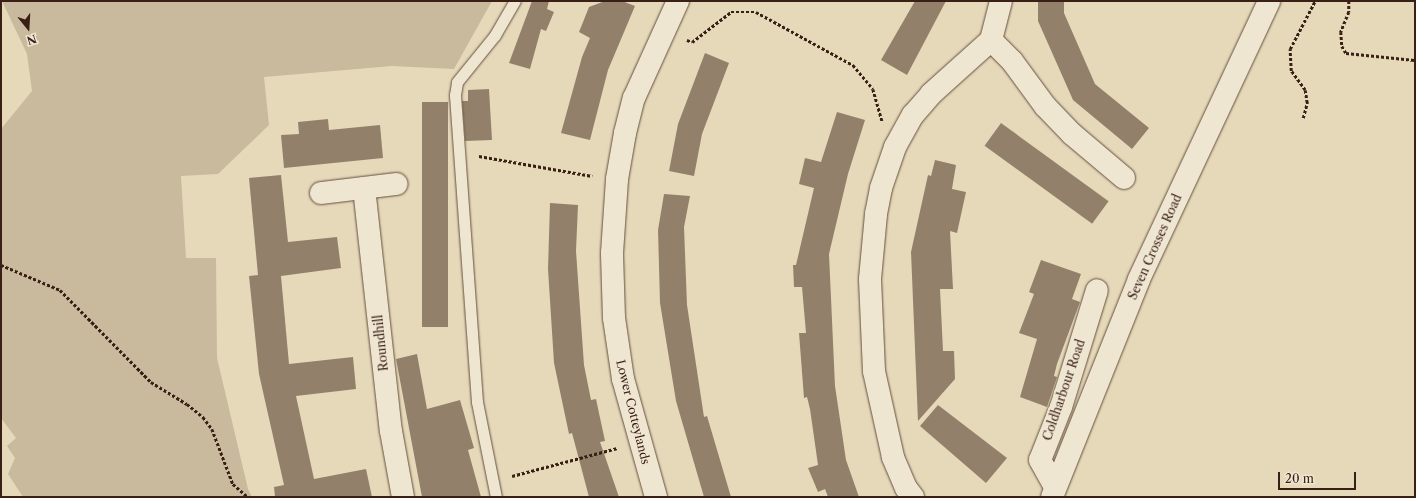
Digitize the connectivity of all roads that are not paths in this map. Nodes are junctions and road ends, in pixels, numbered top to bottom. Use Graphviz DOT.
graph roads {
  1 [pos="515,1"];
  2 [pos="678,1"];
  3 [pos="1000,1"];
  4 [pos="1269,1"];
  5 [pos="991,40"];
  6 [pos="1124,178"];
  7 [pos="396,184"];
  8 [pos="364,188"];
  9 [pos="321,193"];
  10 [pos="1097,290"];
  11 [pos="1053,492"];
  12 [pos="403,497"];
  13 [pos="496,497"];
  14 [pos="656,497"];
  15 [pos="913,497"];
  1 -- 13 [label="lane"];
  2 -- 14 [label="street, Lower Cotteylands"];
  3 -- 5 [label="street"];
  4 -- 11 [label="street, Seven Crosses Road"];
  5 -- 6 [label="street"];
  5 -- 15 [label="street"];
  7 -- 8 [label="street"];
  8 -- 9 [label="street"];
  8 -- 12 [label="street, Roundhill"];
  10 -- 11 [label="street, Coldharbour Road"];
}
